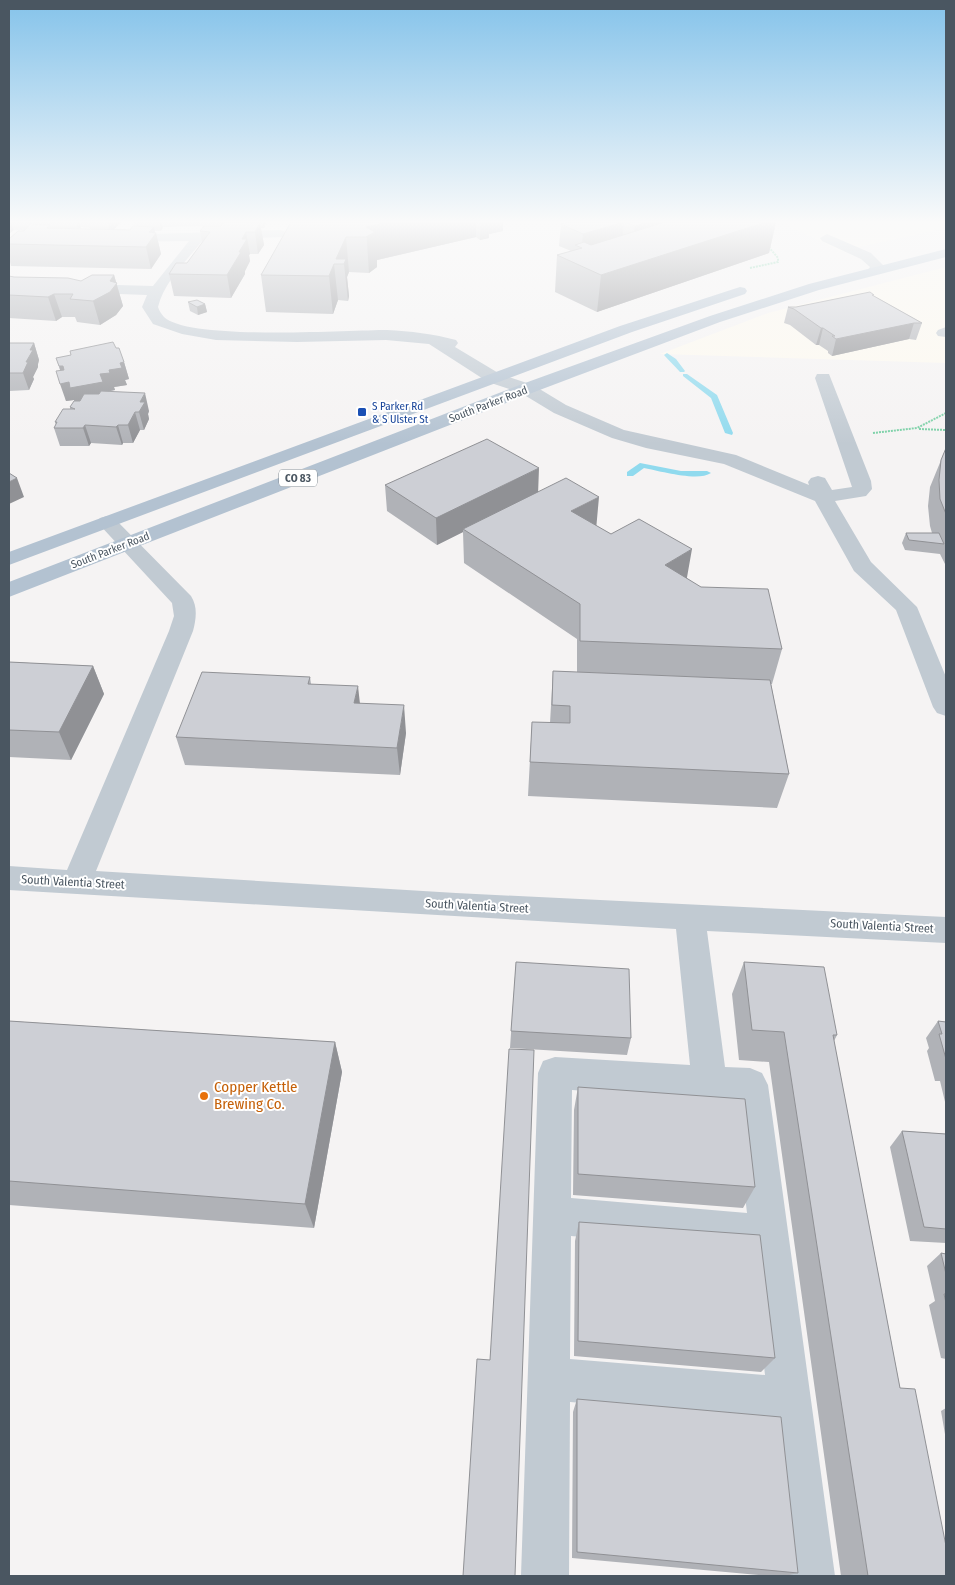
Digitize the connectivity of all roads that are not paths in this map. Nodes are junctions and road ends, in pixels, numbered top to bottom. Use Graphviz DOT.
graph roads {
  1 [pos="155,296"];
  2 [pos="726,296"];
  3 [pos="781,296"];
  4 [pos="503,375"];
  5 [pos="823,378"];
  6 [pos="527,389"];
  7 [pos="590,423"];
  8 [pos="824,497"];
  9 [pos="107,522"];
  10 [pos="128,544"];
  11 [pos="9,559"];
  12 [pos="9,590"];
  13 [pos="946,707"];
  14 [pos="9,878"];
  15 [pos="77,882"];
  16 [pos="690,916"];
  17 [pos="946,930"];
  18 [pos="709,1082"];
  19 [pos="552,1215"];
  20 [pos="769,1234"];
  21 [pos="549,1379"];
  22 [pos="788,1398"];
  23 [pos="545,1576"];
  24 [pos="811,1576"];
  1 -- 4 [label="street"];
  2 -- 4 [label="main road, South Parker Road / CO 83"];
  3 -- 6 [label="main road, South Parker Road / CO 83"];
  4 -- 6 [label="street"];
  4 -- 9 [label="main road, South Parker Road / CO 83"];
  5 -- 8 [label="street"];
  6 -- 7 [label="street"];
  6 -- 10 [label="main road, South Parker Road / CO 83"];
  7 -- 8 [label="street"];
  7 -- 8 [label="street"];
  8 -- 13 [label="street"];
  9 -- 10 [label="street"];
  9 -- 11 [label="main road, South Parker Road / CO 83"];
  10 -- 12 [label="main road, South Parker Road / CO 83"];
  10 -- 15 [label="street"];
  14 -- 15 [label="street, South Valentia Street"];
  15 -- 16 [label="street, South Valentia Street"];
  16 -- 17 [label="street, South Valentia Street"];
  16 -- 18 [label="street"];
  18 -- 19 [label="street"];
  18 -- 20 [label="street"];
  19 -- 20 [label="street"];
  19 -- 21 [label="street"];
  20 -- 22 [label="street"];
  21 -- 22 [label="street"];
  21 -- 23 [label="street"];
  22 -- 24 [label="street"];
}
